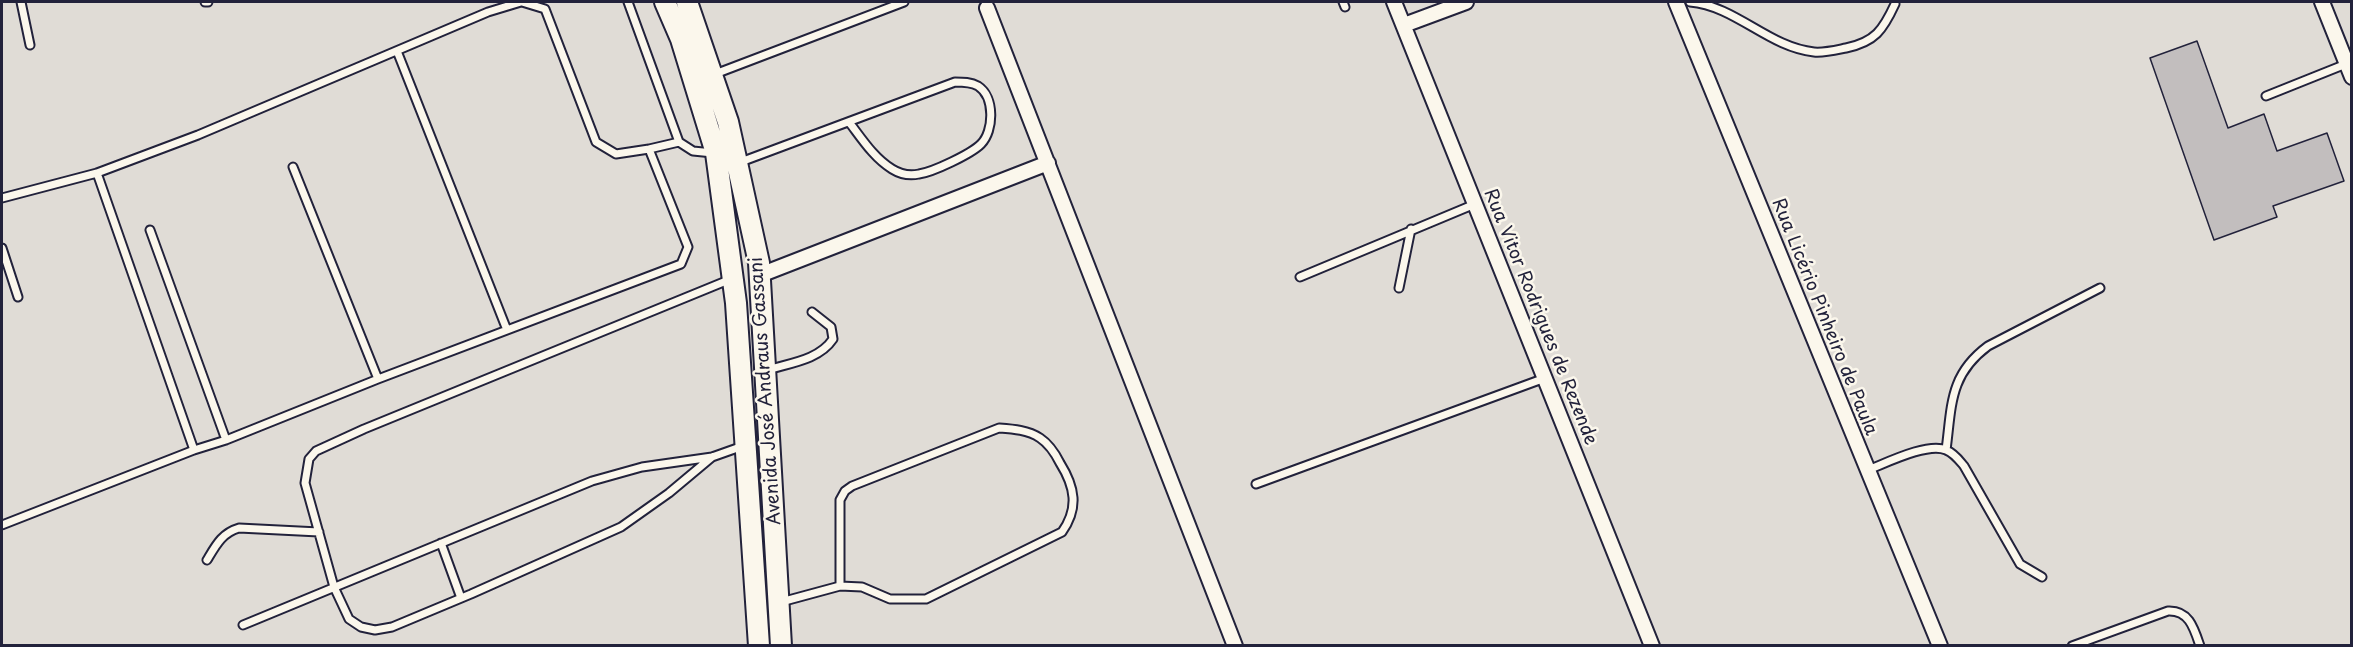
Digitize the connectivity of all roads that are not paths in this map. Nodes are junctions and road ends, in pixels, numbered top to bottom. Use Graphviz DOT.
graph roads {
  1 [pos="21,2"];
  2 [pos="522,2"];
  3 [pos="628,2"];
  4 [pos="665,2"];
  5 [pos="687,2"];
  6 [pos="904,2"];
  7 [pos="1394,2"];
  8 [pos="1466,2"];
  9 [pos="1676,2"];
  10 [pos="1690,2"];
  11 [pos="2322,2"];
  12 [pos="1895,4"];
  13 [pos="987,8"];
  14 [pos="1404,25"];
  15 [pos="30,45"];
  16 [pos="397,51"];
  17 [pos="2346,64"];
  18 [pos="712,75"];
  19 [pos="2352,77"];
  20 [pos="2266,96"];
  21 [pos="849,122"];
  22 [pos="679,142"];
  23 [pos="649,149"];
  24 [pos="716,153"];
  25 [pos="738,163"];
  26 [pos="1048,163"];
  27 [pos="293,167"];
  28 [pos="97,173"];
  29 [pos="2,198"];
  30 [pos="1475,204"];
  31 [pos="1411,229"];
  32 [pos="150,230"];
  33 [pos="2,248"];
  34 [pos="760,275"];
  35 [pos="1300,277"];
  36 [pos="732,278"];
  37 [pos="1399,288"];
  38 [pos="2100,288"];
  39 [pos="18,297"];
  40 [pos="812,312"];
  41 [pos="507,330"];
  42 [pos="765,370"];
  43 [pos="1545,378"];
  44 [pos="378,379"];
  45 [pos="226,440"];
  46 [pos="194,450"];
  47 [pos="1946,450"];
  48 [pos="746,455"];
  49 [pos="712,456"];
  50 [pos="771,460"];
  51 [pos="1868,470"];
  52 [pos="1256,484"];
  53 [pos="2,525"];
  54 [pos="319,532"];
  55 [pos="441,543"];
  56 [pos="207,560"];
  57 [pos="2042,577"];
  58 [pos="840,586"];
  59 [pos="334,587"];
  60 [pos="461,598"];
  61 [pos="779,603"];
  62 [pos="243,625"];
  63 [pos="759,645"];
  64 [pos="781,645"];
  65 [pos="1235,645"];
  66 [pos="1652,645"];
  67 [pos="1940,645"];
  68 [pos="2072,645"];
  69 [pos="2200,645"];
  1 -- 15 [label="lane"];
  2 -- 16 [label="lane"];
  2 -- 23 [label="lane"];
  3 -- 22 [label="lane"];
  4 -- 24 [label="main road, Avenida José Andraus Gassani"];
  5 -- 18 [label="main road, Avenida José Andraus Gassani"];
  6 -- 18 [label="lane"];
  7 -- 14 [label="street, Rua Vitor Rodrigues de Rezende"];
  8 -- 14 [label="street"];
  9 -- 51 [label="street, Rua Licério Pinheiro de Paula"];
  10 -- 12 [label="lane"];
  11 -- 17 [label="street"];
  13 -- 26 [label="street"];
  14 -- 30 [label="street, Rua Vitor Rodrigues de Rezende"];
  16 -- 28 [label="lane"];
  16 -- 41 [label="lane"];
  17 -- 19 [label="street"];
  17 -- 20 [label="lane"];
  18 -- 25 [label="main road, Avenida José Andraus Gassani"];
  21 -- 21 [label="lane"];
  21 -- 25 [label="lane"];
  22 -- 23 [label="lane"];
  22 -- 24 [label="lane"];
  23 -- 41 [label="lane"];
  24 -- 36 [label="main road, Avenida José Andraus Gassani"];
  25 -- 34 [label="main road, Avenida José Andraus Gassani"];
  26 -- 34 [label="street"];
  26 -- 65 [label="street"];
  27 -- 44 [label="lane"];
  28 -- 29 [label="lane"];
  28 -- 46 [label="lane"];
  30 -- 31 [label="lane"];
  30 -- 43 [label="street, Rua Vitor Rodrigues de Rezende"];
  31 -- 35 [label="lane"];
  31 -- 37 [label="lane"];
  32 -- 45 [label="lane"];
  33 -- 39 [label="lane"];
  34 -- 42 [label="main road, Avenida José Andraus Gassani"];
  36 -- 48 [label="main road, Avenida José Andraus Gassani"];
  36 -- 54 [label="lane"];
  38 -- 47 [label="lane"];
  40 -- 42 [label="lane"];
  41 -- 44 [label="lane"];
  42 -- 50 [label="main road, Avenida José Andraus Gassani"];
  43 -- 52 [label="lane"];
  43 -- 66 [label="street, Rua Vitor Rodrigues de Rezende"];
  44 -- 45 [label="lane"];
  45 -- 46 [label="lane"];
  46 -- 53 [label="lane"];
  47 -- 51 [label="lane"];
  47 -- 57 [label="lane"];
  48 -- 49 [label="lane"];
  48 -- 50 [label="main road"];
  48 -- 63 [label="main road, Avenida José Andraus Gassani"];
  49 -- 55 [label="lane"];
  49 -- 60 [label="lane"];
  50 -- 61 [label="main road, Avenida José Andraus Gassani"];
  51 -- 67 [label="street, Rua Licério Pinheiro de Paula"];
  54 -- 56 [label="lane"];
  54 -- 59 [label="lane"];
  55 -- 59 [label="lane"];
  55 -- 60 [label="lane"];
  58 -- 58 [label="lane"];
  58 -- 61 [label="lane"];
  59 -- 60 [label="lane"];
  59 -- 62 [label="lane"];
  61 -- 64 [label="main road, Avenida José Andraus Gassani"];
  68 -- 69 [label="lane"];
}
